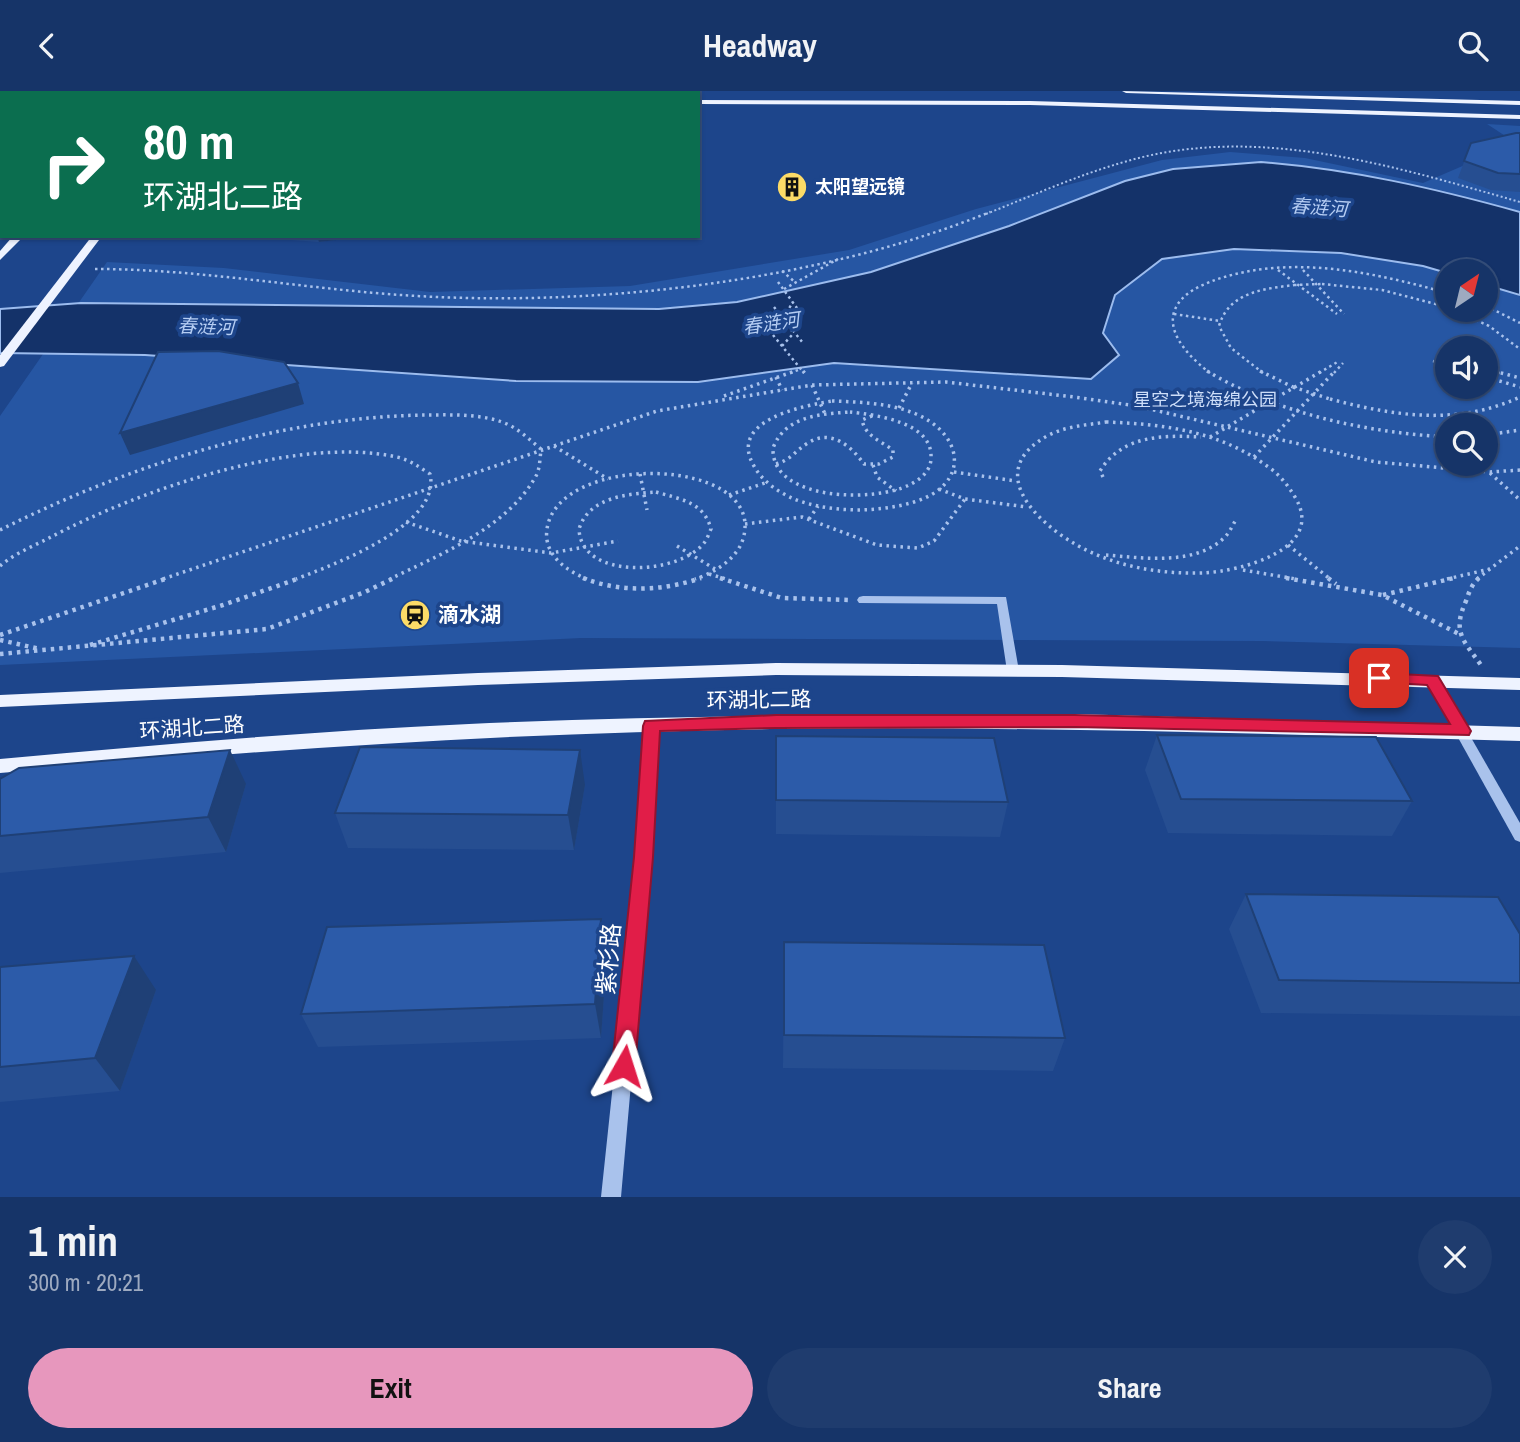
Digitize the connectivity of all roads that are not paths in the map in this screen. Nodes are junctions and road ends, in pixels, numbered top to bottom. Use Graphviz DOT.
graph roads {
  1 [pos="1126,91"];
  2 [pos="1414,91"];
  3 [pos="1439,91"];
  4 [pos="1422,99"];
  5 [pos="1450,100"];
  6 [pos="700,102"];
  7 [pos="1520,103"];
  8 [pos="1438,114"];
  9 [pos="1468,115"];
  10 [pos="1518,117"];
  11 [pos="17,238"];
  12 [pos="95,238"];
  13 [pos="0,257"];
  14 [pos="3,359"];
  15 [pos="863,600"];
  16 [pos="1013,671"];
  17 [pos="1432,680"];
  18 [pos="1520,684"];
  19 [pos="0,701"];
  20 [pos="651,726"];
  21 [pos="1462,731"];
  22 [pos="1520,734"];
  23 [pos="0,766"];
  24 [pos="1520,836"];
  25 [pos="611,1197"];
  1 -- 4 [label="main road"];
  2 -- 4 [label="main road"];
  3 -- 5 [label="main road"];
  4 -- 5 [label="main road"];
  4 -- 8 [label="main road"];
  5 -- 7 [label="main road"];
  5 -- 9 [label="main road"];
  6 -- 8 [label="main road"];
  8 -- 9 [label="main road"];
  9 -- 10 [label="main road"];
  11 -- 13 [label="main road"];
  12 -- 14 [label="main road"];
  15 -- 16 [label="street"];
  16 -- 17 [label="main road, 环湖北二路"];
  16 -- 19 [label="main road, 环湖北二路"];
  17 -- 18 [label="main road, 环湖北二路"];
  17 -- 21 [label="street"];
  20 -- 21 [label="main road, 环湖北二路"];
  20 -- 23 [label="main road, 环湖北二路"];
  20 -- 25 [label="street, 紫杉路"];
  21 -- 22 [label="main road, 环湖北二路"];
  21 -- 24 [label="street"];
}
